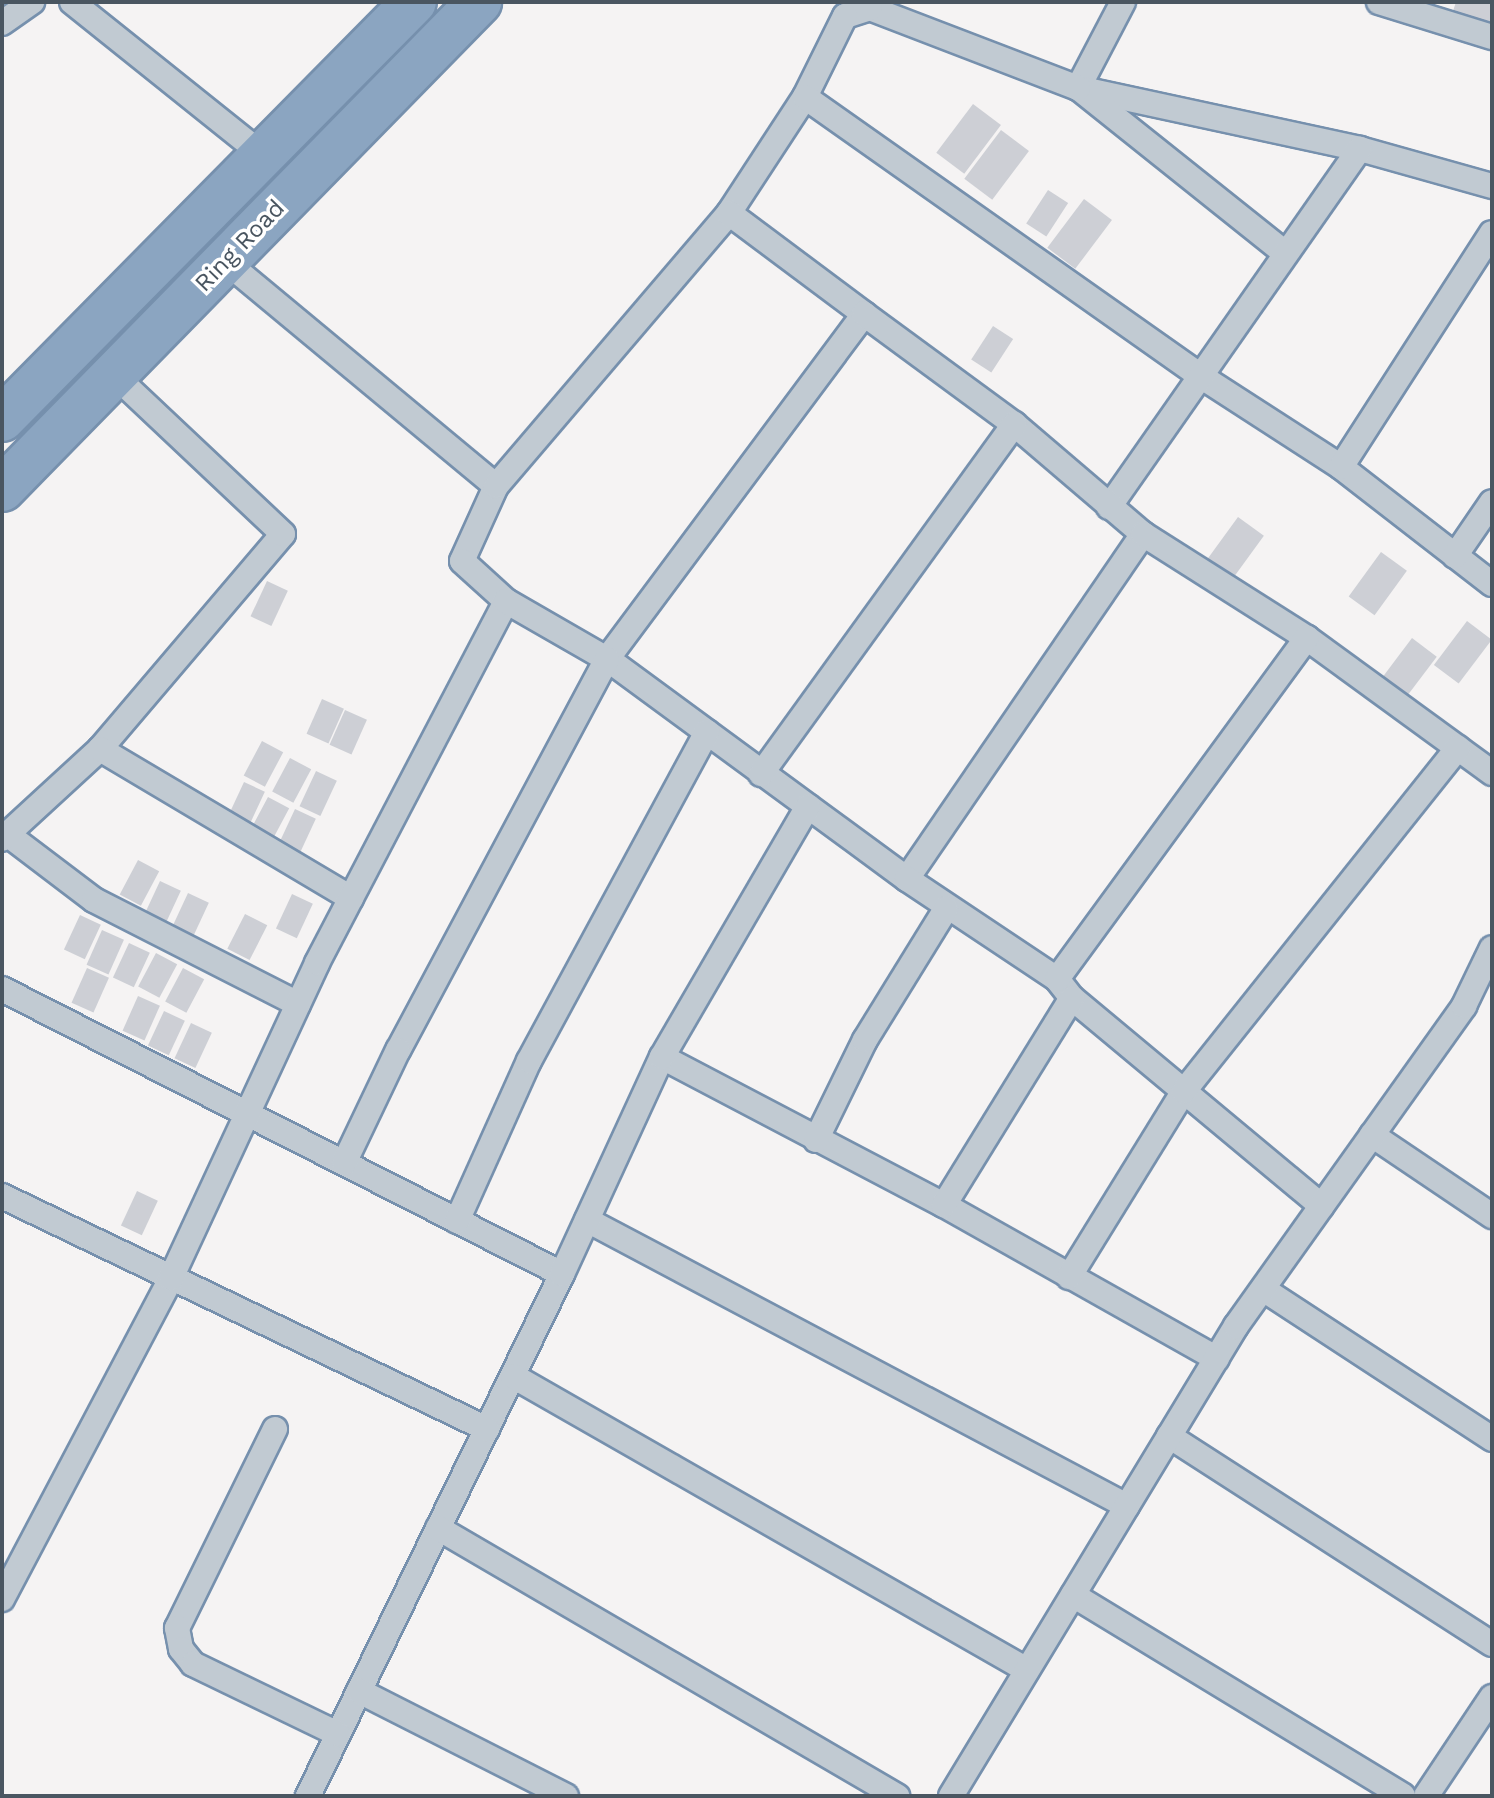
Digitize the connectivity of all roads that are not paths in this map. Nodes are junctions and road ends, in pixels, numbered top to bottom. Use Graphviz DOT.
graph roads {
  1 [pos="32,2"];
  2 [pos="72,2"];
  3 [pos="414,2"];
  4 [pos="479,2"];
  5 [pos="1123,2"];
  6 [pos="1379,2"];
  7 [pos="2,23"];
  8 [pos="1492,37"];
  9 [pos="1078,88"];
  10 [pos="805,97"];
  11 [pos="1360,149"];
  12 [pos="263,155"];
  13 [pos="1492,186"];
  14 [pos="729,213"];
  15 [pos="1492,233"];
  16 [pos="1285,253"];
  17 [pos="225,261"];
  18 [pos="864,314"];
  19 [pos="114,375"];
  20 [pos="1202,377"];
  21 [pos="2,419"];
  22 [pos="1014,424"];
  23 [pos="1341,467"];
  24 [pos="496,486"];
  25 [pos="2,489"];
  26 [pos="1492,502"];
  27 [pos="1109,507"];
  28 [pos="1143,534"];
  29 [pos="1455,556"];
  30 [pos="1492,584"];
  31 [pos="506,601"];
  32 [pos="1307,638"];
  33 [pos="607,659"];
  34 [pos="707,732"];
  35 [pos="1458,748"];
  36 [pos="100,749"];
  37 [pos="1492,773"];
  38 [pos="761,774"];
  39 [pos="808,806"];
  40 [pos="5,837"];
  41 [pos="907,879"];
  42 [pos="351,898"];
  43 [pos="946,909"];
  44 [pos="1492,948"];
  45 [pos="2,989"];
  46 [pos="1065,989"];
  47 [pos="298,1004"];
  48 [pos="662,1057"];
  49 [pos="1184,1091"];
  50 [pos="247,1113"];
  51 [pos="1372,1135"];
  52 [pos="816,1140"];
  53 [pos="344,1163"];
  54 [pos="2,1196"];
  55 [pos="944,1205"];
  56 [pos="1322,1206"];
  57 [pos="1492,1216"];
  58 [pos="587,1220"];
  59 [pos="457,1221"];
  60 [pos="562,1274"];
  61 [pos="1069,1277"];
  62 [pos="171,1278"];
  63 [pos="1263,1289"];
  64 [pos="1217,1359"];
  65 [pos="513,1376"];
  66 [pos="275,1429"];
  67 [pos="487,1429"];
  68 [pos="1169,1436"];
  69 [pos="1492,1439"];
  70 [pos="1127,1506"];
  71 [pos="438,1528"];
  72 [pos="1073,1595"];
  73 [pos="2,1598"];
  74 [pos="1492,1644"];
  75 [pos="1027,1670"];
  76 [pos="359,1691"];
  77 [pos="1492,1697"];
  78 [pos="338,1734"];
  79 [pos="308,1796"];
  80 [pos="566,1796"];
  81 [pos="897,1796"];
  82 [pos="951,1796"];
  83 [pos="1403,1796"];
  84 [pos="1426,1796"];
  1 -- 7 [label="street"];
  2 -- 12 [label="street"];
  3 -- 12 [label="highway, Ring Road"];
  4 -- 17 [label="highway, Ring Road"];
  5 -- 9 [label="street"];
  6 -- 8 [label="street"];
  9 -- 10 [label="street"];
  9 -- 11 [label="street"];
  9 -- 16 [label="street"];
  10 -- 14 [label="street"];
  10 -- 20 [label="street"];
  11 -- 13 [label="street"];
  11 -- 16 [label="street"];
  12 -- 21 [label="highway, Ring Road"];
  14 -- 18 [label="street"];
  14 -- 24 [label="street"];
  15 -- 23 [label="street"];
  16 -- 20 [label="street"];
  17 -- 19 [label="highway, Ring Road"];
  17 -- 24 [label="street"];
  18 -- 22 [label="street"];
  18 -- 33 [label="street"];
  19 -- 25 [label="highway, Ring Road"];
  19 -- 36 [label="street"];
  20 -- 23 [label="street"];
  20 -- 27 [label="street"];
  22 -- 27 [label="street"];
  22 -- 38 [label="street"];
  23 -- 29 [label="street"];
  24 -- 31 [label="street"];
  26 -- 29 [label="street"];
  27 -- 28 [label="street"];
  28 -- 32 [label="street"];
  28 -- 41 [label="street"];
  29 -- 30 [label="street"];
  31 -- 33 [label="street"];
  31 -- 42 [label="street"];
  32 -- 35 [label="street"];
  32 -- 46 [label="street"];
  33 -- 34 [label="street"];
  33 -- 53 [label="street"];
  34 -- 38 [label="street"];
  34 -- 59 [label="street"];
  35 -- 37 [label="street"];
  35 -- 49 [label="street"];
  36 -- 40 [label="street"];
  36 -- 42 [label="street"];
  38 -- 39 [label="street"];
  39 -- 41 [label="street"];
  39 -- 48 [label="street"];
  40 -- 47 [label="street"];
  41 -- 43 [label="street"];
  42 -- 47 [label="street"];
  43 -- 46 [label="street"];
  43 -- 52 [label="street"];
  44 -- 51 [label="street"];
  45 -- 50 [label="street"];
  46 -- 49 [label="street"];
  46 -- 55 [label="street"];
  47 -- 50 [label="street"];
  48 -- 52 [label="street"];
  48 -- 58 [label="street"];
  49 -- 56 [label="street"];
  49 -- 61 [label="street"];
  50 -- 53 [label="street"];
  50 -- 62 [label="street"];
  51 -- 56 [label="street"];
  51 -- 57 [label="street"];
  52 -- 55 [label="street"];
  53 -- 59 [label="street"];
  54 -- 62 [label="street"];
  55 -- 61 [label="street"];
  56 -- 63 [label="street"];
  58 -- 60 [label="street"];
  58 -- 70 [label="street"];
  59 -- 60 [label="street"];
  60 -- 65 [label="street"];
  61 -- 64 [label="street"];
  62 -- 67 [label="street"];
  62 -- 73 [label="street"];
  63 -- 64 [label="street"];
  63 -- 69 [label="street"];
  64 -- 68 [label="street"];
  65 -- 67 [label="street"];
  65 -- 75 [label="street"];
  66 -- 78 [label="street"];
  67 -- 71 [label="street"];
  68 -- 70 [label="street"];
  68 -- 74 [label="street"];
  70 -- 72 [label="street"];
  71 -- 76 [label="street"];
  71 -- 81 [label="street"];
  72 -- 75 [label="street"];
  72 -- 83 [label="street"];
  75 -- 82 [label="street"];
  76 -- 78 [label="street"];
  76 -- 80 [label="street"];
  77 -- 84 [label="street"];
  78 -- 79 [label="street"];
}
